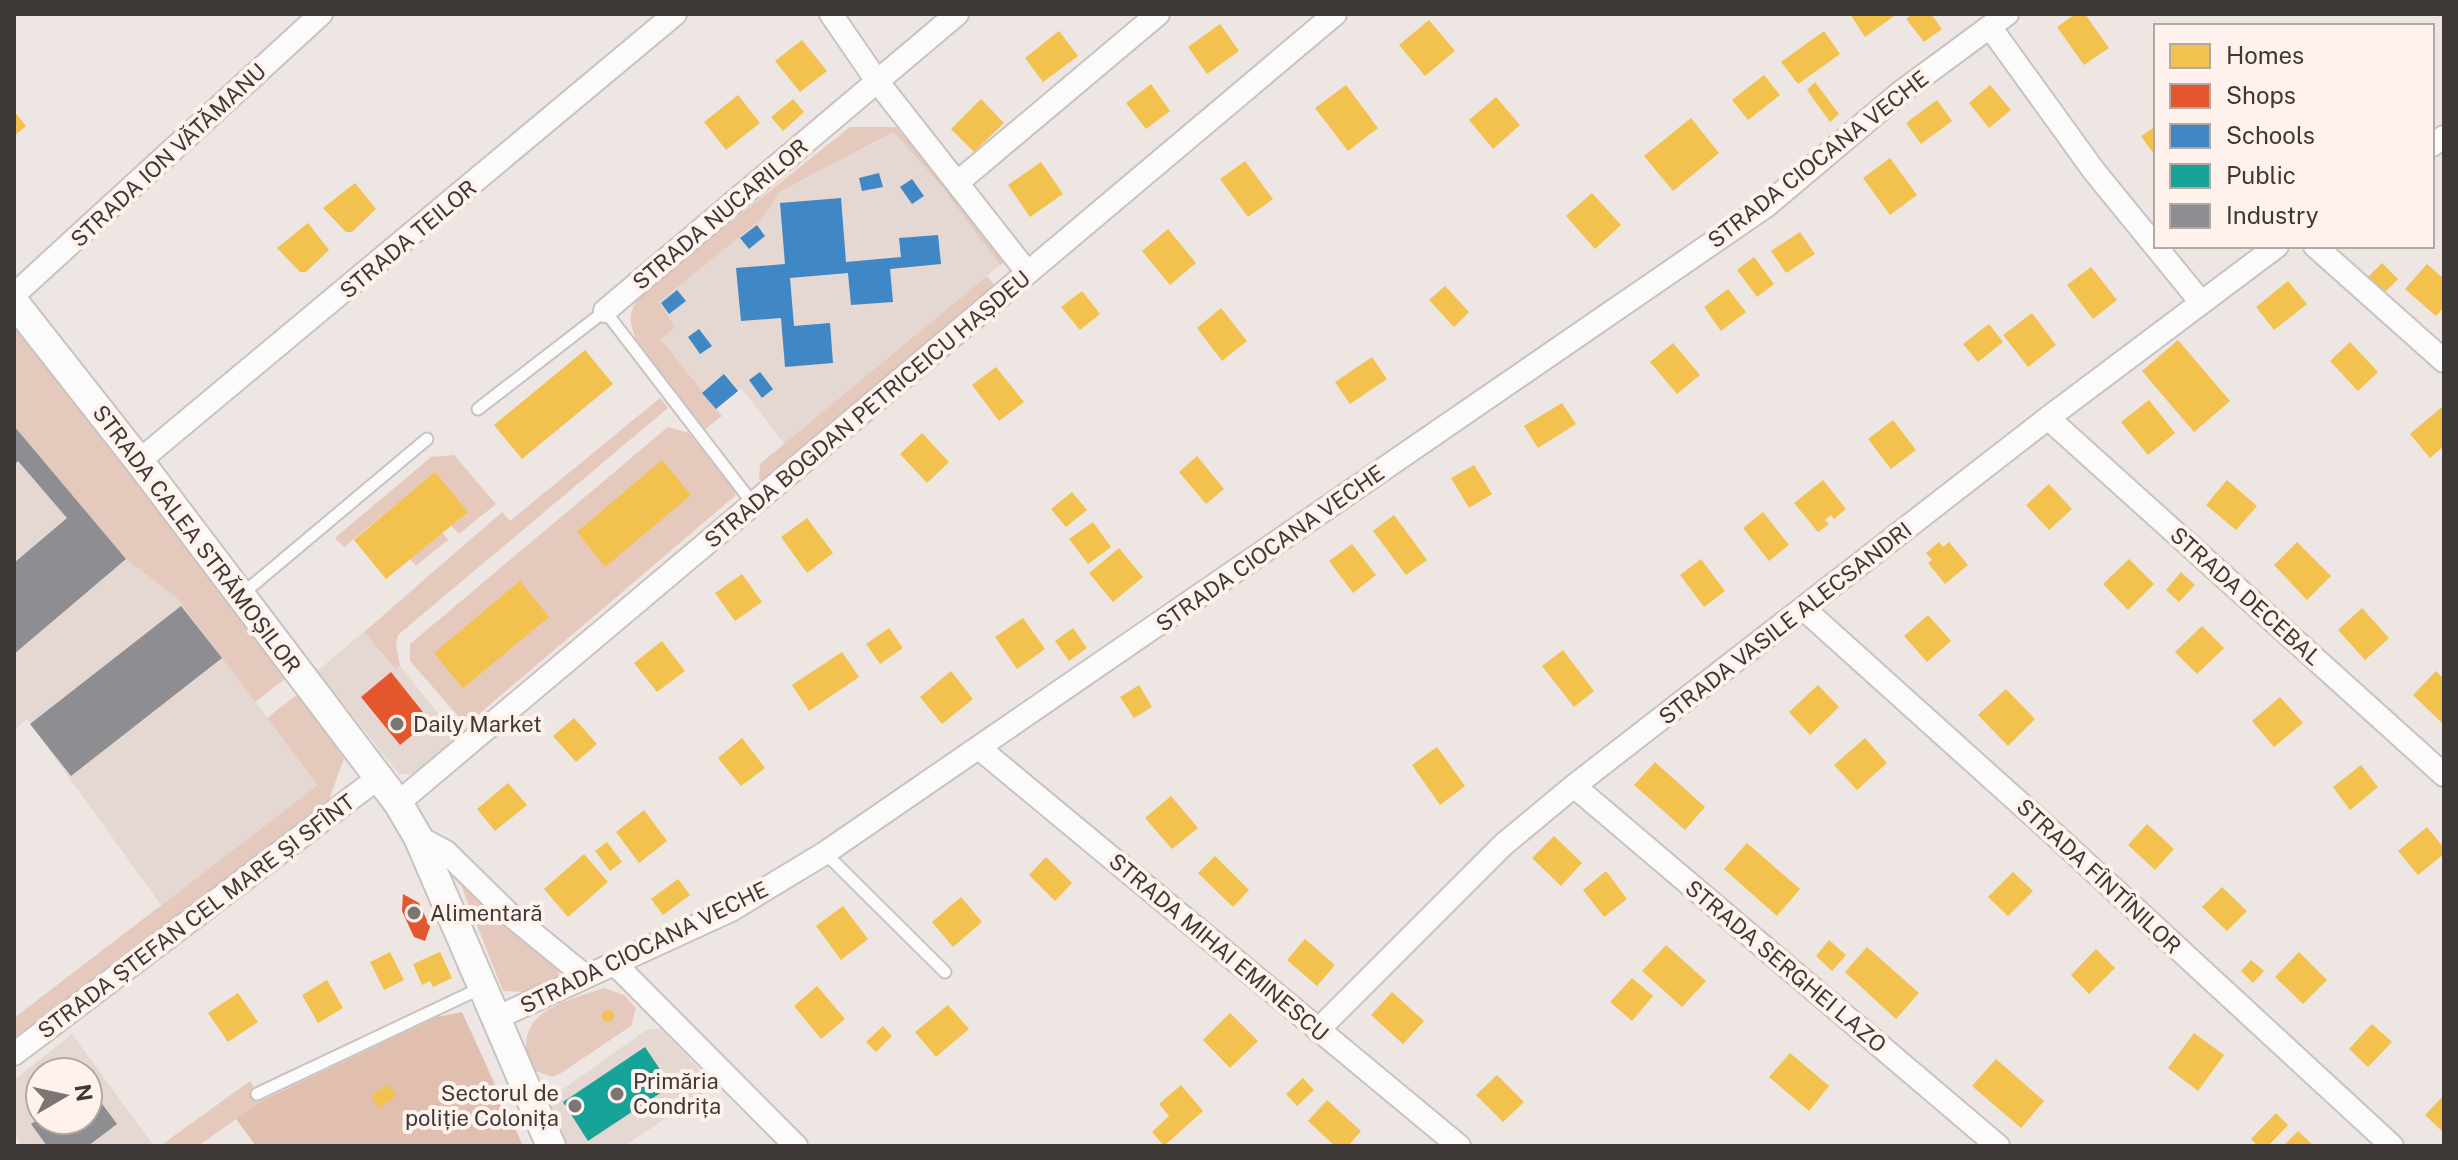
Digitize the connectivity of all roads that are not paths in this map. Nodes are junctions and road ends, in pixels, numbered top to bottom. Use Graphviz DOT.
graph roads {
  1 [pos="321,14"];
  2 [pos="675,14"];
  3 [pos="831,14"];
  4 [pos="957,14"];
  5 [pos="1158,14"];
  6 [pos="1335,14"];
  7 [pos="1998,20"];
  8 [pos="877,81"];
  9 [pos="957,183"];
  10 [pos="2154,245"];
  11 [pos="2157,248"];
  12 [pos="2274,248"];
  13 [pos="2317,248"];
  14 [pos="1027,272"];
  15 [pos="14,295"];
  16 [pos="2200,301"];
  17 [pos="14,302"];
  18 [pos="605,311"];
  19 [pos="2444,361"];
  20 [pos="478,409"];
  21 [pos="2048,418"];
  22 [pos="427,439"];
  23 [pos="139,461"];
  24 [pos="754,505"];
  25 [pos="241,595"];
  26 [pos="1804,609"];
  27 [pos="979,748"];
  28 [pos="2444,775"];
  29 [pos="378,778"];
  30 [pos="1574,786"];
  31 [pos="398,803"];
  32 [pos="418,837"];
  33 [pos="825,853"];
  34 [pos="614,963"];
  35 [pos="945,972"];
  36 [pos="585,976"];
  37 [pos="481,988"];
  38 [pos="494,1019"];
  39 [pos="1318,1030"];
  40 [pos="14,1054"];
  41 [pos="257,1094"];
  42 [pos="551,1146"];
  43 [pos="796,1146"];
  44 [pos="1459,1146"];
  45 [pos="1998,1146"];
  46 [pos="2392,1146"];
  1 -- 15 [label="street, STRADA ION VĂTĂMANU"];
  2 -- 23 [label="street, STRADA TEILOR"];
  3 -- 8 [label="street"];
  4 -- 8 [label="street, STRADA NUCARILOR"];
  5 -- 9 [label="street"];
  6 -- 14 [label="street, STRADA BOGDAN PETRICEICU HAȘDEU"];
  7 -- 10 [label="street"];
  7 -- 27 [label="street, STRADA CIOCANA VECHE"];
  8 -- 9 [label="street"];
  8 -- 18 [label="street, STRADA NUCARILOR"];
  9 -- 14 [label="street"];
  11 -- 16 [label="street"];
  12 -- 16 [label="street, STRADA VASILE ALECSANDRI"];
  13 -- 19 [label="street"];
  14 -- 24 [label="street, STRADA BOGDAN PETRICEICU HAȘDEU"];
  16 -- 21 [label="street, STRADA VASILE ALECSANDRI"];
  17 -- 23 [label="street, STRADA CALEA STRĂMOȘILOR"];
  18 -- 20 [label="lane, STRADA NUCARILOR"];
  18 -- 24 [label="lane"];
  21 -- 26 [label="street, STRADA VASILE ALECSANDRI"];
  21 -- 28 [label="street, STRADA DECEBAL"];
  22 -- 25 [label="lane"];
  23 -- 25 [label="street, STRADA CALEA STRĂMOȘILOR"];
  24 -- 31 [label="street, STRADA BOGDAN PETRICEICU HAȘDEU"];
  25 -- 29 [label="street, STRADA CALEA STRĂMOȘILOR"];
  26 -- 30 [label="street, STRADA VASILE ALECSANDRI"];
  26 -- 46 [label="street, STRADA FÎNTÎNILOR"];
  27 -- 33 [label="street, STRADA CIOCANA VECHE"];
  27 -- 39 [label="street, STRADA MIHAI EMINESCU"];
  29 -- 31 [label="street, STRADA CALEA STRĂMOȘILOR"];
  29 -- 40 [label="street, STRADA ȘTEFAN CEL MARE ȘI SFÎNT"];
  30 -- 39 [label="street, STRADA VASILE ALECSANDRI"];
  30 -- 45 [label="street, STRADA SERGHEI LAZO"];
  31 -- 32 [label="street"];
  32 -- 36 [label="street"];
  32 -- 37 [label="street"];
  33 -- 34 [label="street, STRADA CIOCANA VECHE"];
  33 -- 35 [label="lane"];
  34 -- 36 [label="street, STRADA CIOCANA VECHE"];
  34 -- 43 [label="street"];
  36 -- 38 [label="street, STRADA CIOCANA VECHE"];
  37 -- 38 [label="street"];
  37 -- 41 [label="lane"];
  38 -- 42 [label="street"];
  39 -- 44 [label="street, STRADA MIHAI EMINESCU"];
}
